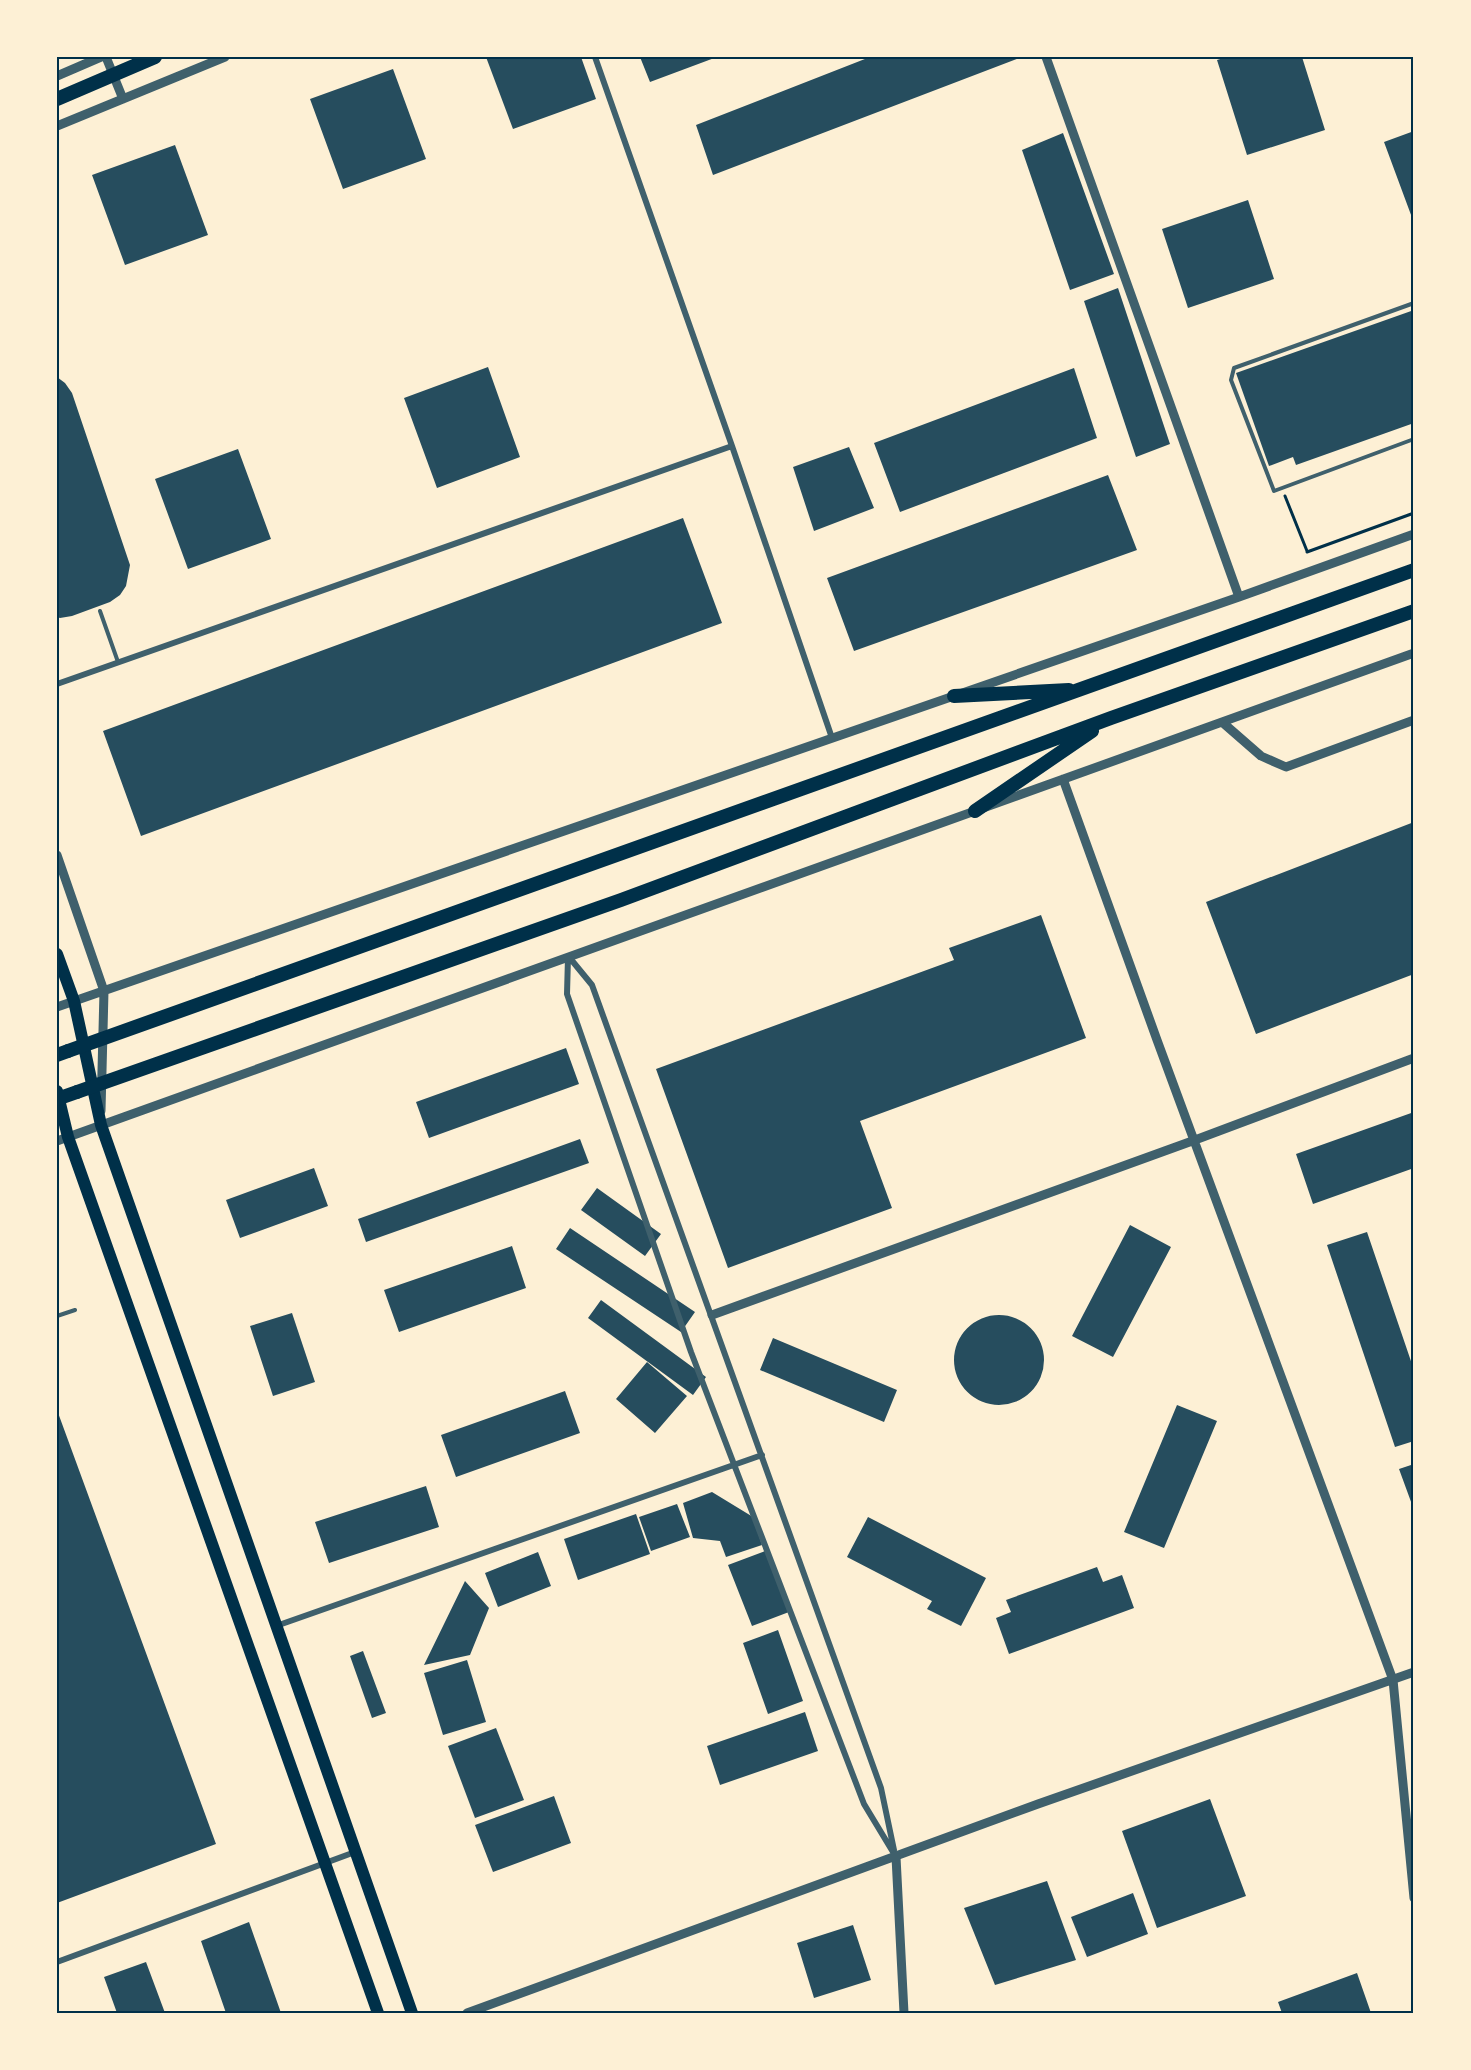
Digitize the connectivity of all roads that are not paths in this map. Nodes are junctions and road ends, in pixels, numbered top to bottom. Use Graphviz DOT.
graph roads {
  1 [pos="101,57"];
  2 [pos="106,57"];
  3 [pos="155,57"];
  4 [pos="225,57"];
  5 [pos="595,57"];
  6 [pos="1046,57"];
  7 [pos="57,76"];
  8 [pos="57,99"];
  9 [pos="123,99"];
  10 [pos="57,126"];
  11 [pos="1414,303"];
  12 [pos="1414,440"];
  13 [pos="732,446"];
  14 [pos="1414,534"];
  15 [pos="1414,570"];
  16 [pos="1239,597"];
  17 [pos="100,611"];
  18 [pos="1414,611"];
  19 [pos="1414,653"];
  20 [pos="118,662"];
  21 [pos="57,684"];
  22 [pos="1083,689"];
  23 [pos="954,696"];
  24 [pos="1111,718"];
  25 [pos="1414,720"];
  26 [pos="1222,722"];
  27 [pos="832,738"];
  28 [pos="1063,779"];
  29 [pos="975,811"];
  30 [pos="57,855"];
  31 [pos="57,954"];
  32 [pos="568,957"];
  33 [pos="104,991"];
  34 [pos="74,1001"];
  35 [pos="57,1007"];
  36 [pos="63,1053"];
  37 [pos="1414,1058"];
  38 [pos="57,1091"];
  39 [pos="57,1099"];
  40 [pos="101,1125"];
  41 [pos="63,1139"];
  42 [pos="1195,1140"];
  43 [pos="75,1310"];
  44 [pos="57,1316"];
  45 [pos="712,1316"];
  46 [pos="762,1455"];
  47 [pos="734,1464"];
  48 [pos="276,1626"];
  49 [pos="1414,1672"];
  50 [pos="1393,1680"];
  51 [pos="355,1852"];
  52 [pos="896,1857"];
  53 [pos="325,1864"];
  54 [pos="1414,1898"];
  55 [pos="57,1962"];
  56 [pos="378,2013"];
  57 [pos="412,2013"];
  58 [pos="467,2013"];
  59 [pos="904,2013"];
  1 -- 7 [label="street"];
  2 -- 9 [label="street"];
  3 -- 8 [label="highway"];
  4 -- 9 [label="street"];
  5 -- 13 [label="street"];
  6 -- 16 [label="street"];
  9 -- 10 [label="street"];
  11 -- 12 [label="lane"];
  13 -- 20 [label="street"];
  13 -- 27 [label="street"];
  14 -- 16 [label="street"];
  15 -- 22 [label="highway"];
  16 -- 23 [label="street"];
  17 -- 20 [label="lane"];
  18 -- 24 [label="highway"];
  19 -- 26 [label="street"];
  20 -- 21 [label="street"];
  22 -- 23 [label="highway"];
  22 -- 36 [label="highway"];
  23 -- 27 [label="street"];
  24 -- 29 [label="highway"];
  24 -- 39 [label="highway"];
  25 -- 26 [label="street"];
  26 -- 28 [label="street"];
  27 -- 33 [label="street"];
  28 -- 29 [label="street"];
  28 -- 42 [label="street"];
  29 -- 32 [label="street"];
  30 -- 33 [label="street"];
  31 -- 34 [label="main road"];
  32 -- 40 [label="street"];
  32 -- 45 [label="street"];
  32 -- 47 [label="street"];
  33 -- 34 [label="street"];
  33 -- 40 [label="street"];
  34 -- 35 [label="street"];
  34 -- 40 [label="main road"];
  37 -- 42 [label="street"];
  38 -- 41 [label="main road"];
  40 -- 41 [label="street"];
  40 -- 48 [label="main road"];
  41 -- 53 [label="main road"];
  42 -- 45 [label="street"];
  42 -- 50 [label="street"];
  43 -- 44 [label="lane"];
  45 -- 46 [label="street"];
  46 -- 47 [label="street"];
  46 -- 52 [label="street"];
  47 -- 48 [label="street"];
  47 -- 52 [label="street"];
  48 -- 51 [label="main road"];
  49 -- 50 [label="street"];
  50 -- 52 [label="street"];
  50 -- 54 [label="street"];
  51 -- 53 [label="street"];
  51 -- 57 [label="main road"];
  52 -- 58 [label="street"];
  52 -- 59 [label="street"];
  53 -- 55 [label="street"];
  53 -- 56 [label="main road"];
}
